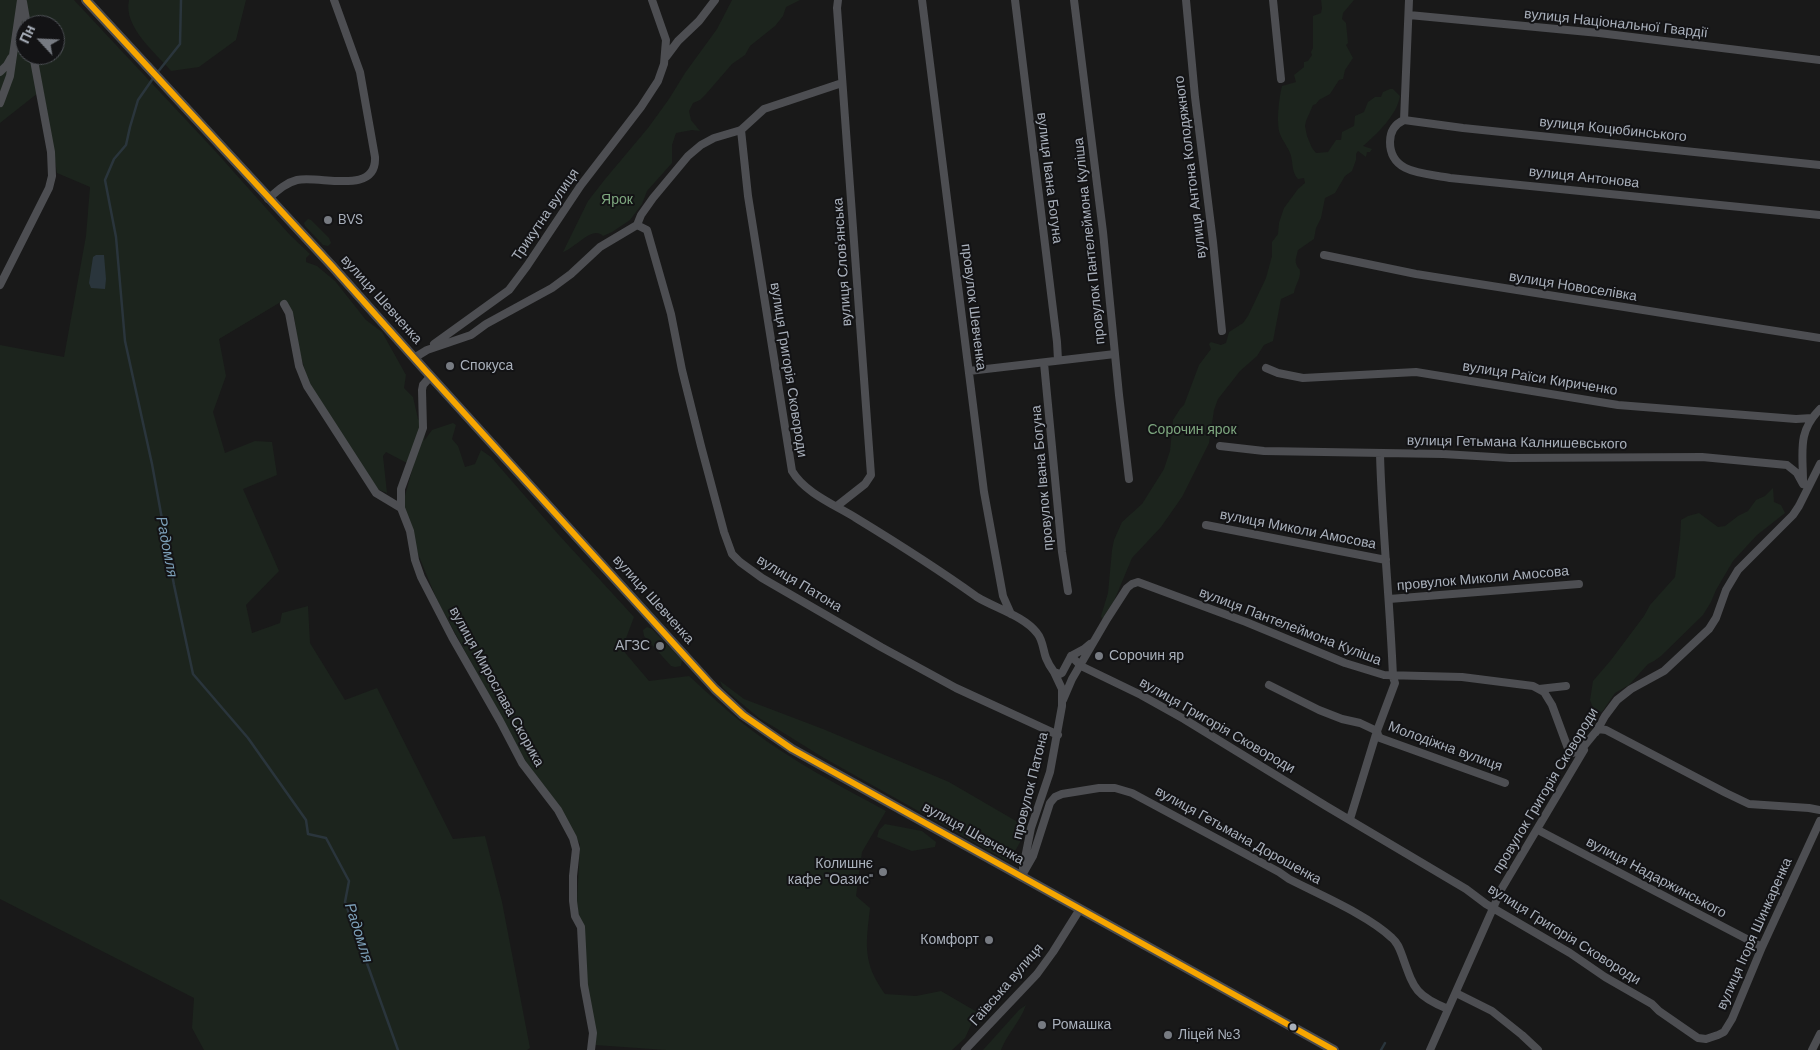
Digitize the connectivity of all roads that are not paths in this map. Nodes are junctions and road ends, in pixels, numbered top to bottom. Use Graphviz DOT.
graph roads {
  1 [pos="22,0"];
  2 [pos="86,0"];
  3 [pos="334,0"];
  4 [pos="652,0"];
  5 [pos="715,0"];
  6 [pos="838,0"];
  7 [pos="922,0"];
  8 [pos="1015,0"];
  9 [pos="1074,0"];
  10 [pos="1186,0"];
  11 [pos="1274,0"];
  12 [pos="1409,0"];
  13 [pos="25,15"];
  14 [pos="1409,15"];
  15 [pos="14,49"];
  16 [pos="665,57"];
  17 [pos="1820,60"];
  18 [pos="35,65"];
  19 [pos="0,72"];
  20 [pos="1281,79"];
  21 [pos="842,83"];
  22 [pos="0,103"];
  23 [pos="1404,120"];
  24 [pos="741,130"];
  25 [pos="1820,164"];
  26 [pos="268,198"];
  27 [pos="1820,214"];
  28 [pos="637,225"];
  29 [pos="1324,255"];
  30 [pos="0,285"];
  31 [pos="284,304"];
  32 [pos="1222,331"];
  33 [pos="1820,338"];
  34 [pos="1115,354"];
  35 [pos="414,358"];
  36 [pos="1058,360"];
  37 [pos="1044,363"];
  38 [pos="1266,368"];
  39 [pos="969,371"];
  40 [pos="430,376"];
  41 [pos="1817,414"];
  42 [pos="1220,446"];
  43 [pos="1380,454"];
  44 [pos="1820,464"];
  45 [pos="1129,479"];
  46 [pos="1803,484"];
  47 [pos="1803,499"];
  48 [pos="837,506"];
  49 [pos="401,508"];
  50 [pos="1206,525"];
  51 [pos="1386,560"];
  52 [pos="1578,584"];
  53 [pos="1068,591"];
  54 [pos="1390,599"];
  55 [pos="1011,614"];
  56 [pos="1100,631"];
  57 [pos="1070,656"];
  58 [pos="1081,666"];
  59 [pos="1054,672"];
  60 [pos="1393,677"];
  61 [pos="1269,685"];
  62 [pos="1566,686"];
  63 [pos="1539,689"];
  64 [pos="1063,700"];
  65 [pos="1598,729"];
  66 [pos="1377,731"];
  67 [pos="1058,735"];
  68 [pos="1505,783"];
  69 [pos="1820,810"];
  70 [pos="1350,819"];
  71 [pos="1820,821"];
  72 [pos="1538,830"];
  73 [pos="1021,877"];
  74 [pos="1494,907"];
  75 [pos="1080,909"];
  76 [pos="1762,948"];
  77 [pos="1456,993"];
  78 [pos="1448,1009"];
  79 [pos="1820,1034"];
  80 [pos="1698,1038"];
  81 [pos="591,1050"];
  82 [pos="965,1050"];
  83 [pos="1334,1050"];
  84 [pos="1430,1050"];
  85 [pos="1538,1050"];
  86 [pos="1812,1050"];
  1 -- 13 [label="street"];
  1 -- 15 [label="street"];
  2 -- 26 [label="main road, вулиця Шевченка"];
  3 -- 26 [label="street"];
  4 -- 16 [label="street, Трикутна вулиця"];
  5 -- 16 [label="street, Трикутна вулиця"];
  6 -- 21 [label="street, вулиця Слов'янська"];
  7 -- 39 [label="street, провулок Шевченка"];
  8 -- 36 [label="street, вулиця Івана Богуна"];
  9 -- 34 [label="street, провулок Пантелеймона Куліша"];
  10 -- 32 [label="street, вулиця Антона Колодяжного"];
  11 -- 20 [label="street"];
  12 -- 14 [label="street"];
  14 -- 17 [label="street, вулиця Національної Гвардії"];
  14 -- 23 [label="street"];
  15 -- 19 [label="street"];
  15 -- 22 [label="street"];
  16 -- 35 [label="street, Трикутна вулиця"];
  18 -- 30 [label="street"];
  21 -- 24 [label="street"];
  21 -- 48 [label="street, вулиця Слов'янська"];
  23 -- 25 [label="street, вулиця Коцюбинського"];
  23 -- 27 [label="street, вулиця Антонова"];
  24 -- 28 [label="street"];
  24 -- 48 [label="street, вулиця Григорія Сковороди"];
  26 -- 35 [label="main road, вулиця Шевченка"];
  28 -- 35 [label="street"];
  28 -- 67 [label="street, вулиця Патона"];
  29 -- 33 [label="street, вулиця Новоселівка"];
  31 -- 49 [label="street"];
  34 -- 36 [label="street"];
  34 -- 45 [label="street, провулок Пантелеймона Куліша"];
  35 -- 40 [label="main road, вулиця Шевченка"];
  36 -- 37 [label="street"];
  37 -- 39 [label="street"];
  37 -- 53 [label="street, провулок Івана Богуна"];
  38 -- 41 [label="street, вулиця Раїси Кириченко"];
  39 -- 55 [label="street, провулок Шевченка"];
  40 -- 49 [label="street, вулиця Мирослава Скорика"];
  40 -- 73 [label="main road, вулиця Шевченка"];
  41 -- 46 [label="street"];
  42 -- 43 [label="street, вулиця Гетьмана Калнишевського"];
  43 -- 46 [label="street, вулиця Гетьмана Калнишевського"];
  43 -- 51 [label="street"];
  44 -- 47 [label="street, провулок Григорія Сковороди"];
  46 -- 47 [label="street"];
  47 -- 65 [label="street, провулок Григорія Сковороди"];
  48 -- 55 [label="street, вулиця Григорія Сковороди"];
  49 -- 81 [label="street, вулиця Мирослава Скорика"];
  50 -- 51 [label="street, вулиця Миколи Амосова"];
  51 -- 54 [label="street"];
  52 -- 54 [label="street, провулок Миколи Амосова"];
  54 -- 60 [label="street"];
  55 -- 59 [label="street, вулиця Григорія Сковороди"];
  56 -- 57 [label="street"];
  56 -- 58 [label="street, вулиця Пантелеймона Куліша"];
  56 -- 60 [label="street, вулиця Пантелеймона Куліша"];
  57 -- 58 [label="street, вулиця Григорія Сковороди"];
  57 -- 59 [label="street"];
  58 -- 64 [label="street, провулок Патона"];
  58 -- 70 [label="street, вулиця Григорія Сковороди"];
  59 -- 64 [label="street, провулок Патона"];
  60 -- 63 [label="street, вулиця Пантелеймона Куліша"];
  60 -- 66 [label="street"];
  61 -- 66 [label="street, Молодіжна вулиця"];
  62 -- 63 [label="street, вулиця Пантелеймона Куліша"];
  63 -- 65 [label="street"];
  64 -- 67 [label="street, провулок Патона"];
  65 -- 69 [label="street"];
  65 -- 72 [label="street, провулок Григорія Сковороди"];
  66 -- 68 [label="street, Молодіжна вулиця"];
  66 -- 70 [label="street"];
  67 -- 73 [label="street, провулок Патона"];
  70 -- 74 [label="street, вулиця Григорія Сковороди"];
  71 -- 76 [label="street, вулиця Ігоря Шинкаренка"];
  72 -- 74 [label="street, провулок Григорія Сковороди"];
  72 -- 76 [label="street, вулиця Надаржинського"];
  73 -- 75 [label="main road, вулиця Шевченка"];
  73 -- 78 [label="street, вулиця Гетьмана Дорошенка"];
  74 -- 77 [label="street, провулок Григорія Сковороди"];
  74 -- 80 [label="street, вулиця Григорія Сковороди"];
  75 -- 82 [label="street, Гаївська вулиця"];
  75 -- 83 [label="main road, вулиця Шевченка"];
  76 -- 80 [label="street, вулиця Ігоря Шинкаренка"];
  77 -- 78 [label="street, провулок Григорія Сковороди"];
  77 -- 85 [label="street"];
  78 -- 84 [label="street, провулок Григорія Сковороди"];
  79 -- 86 [label="street"];
}
